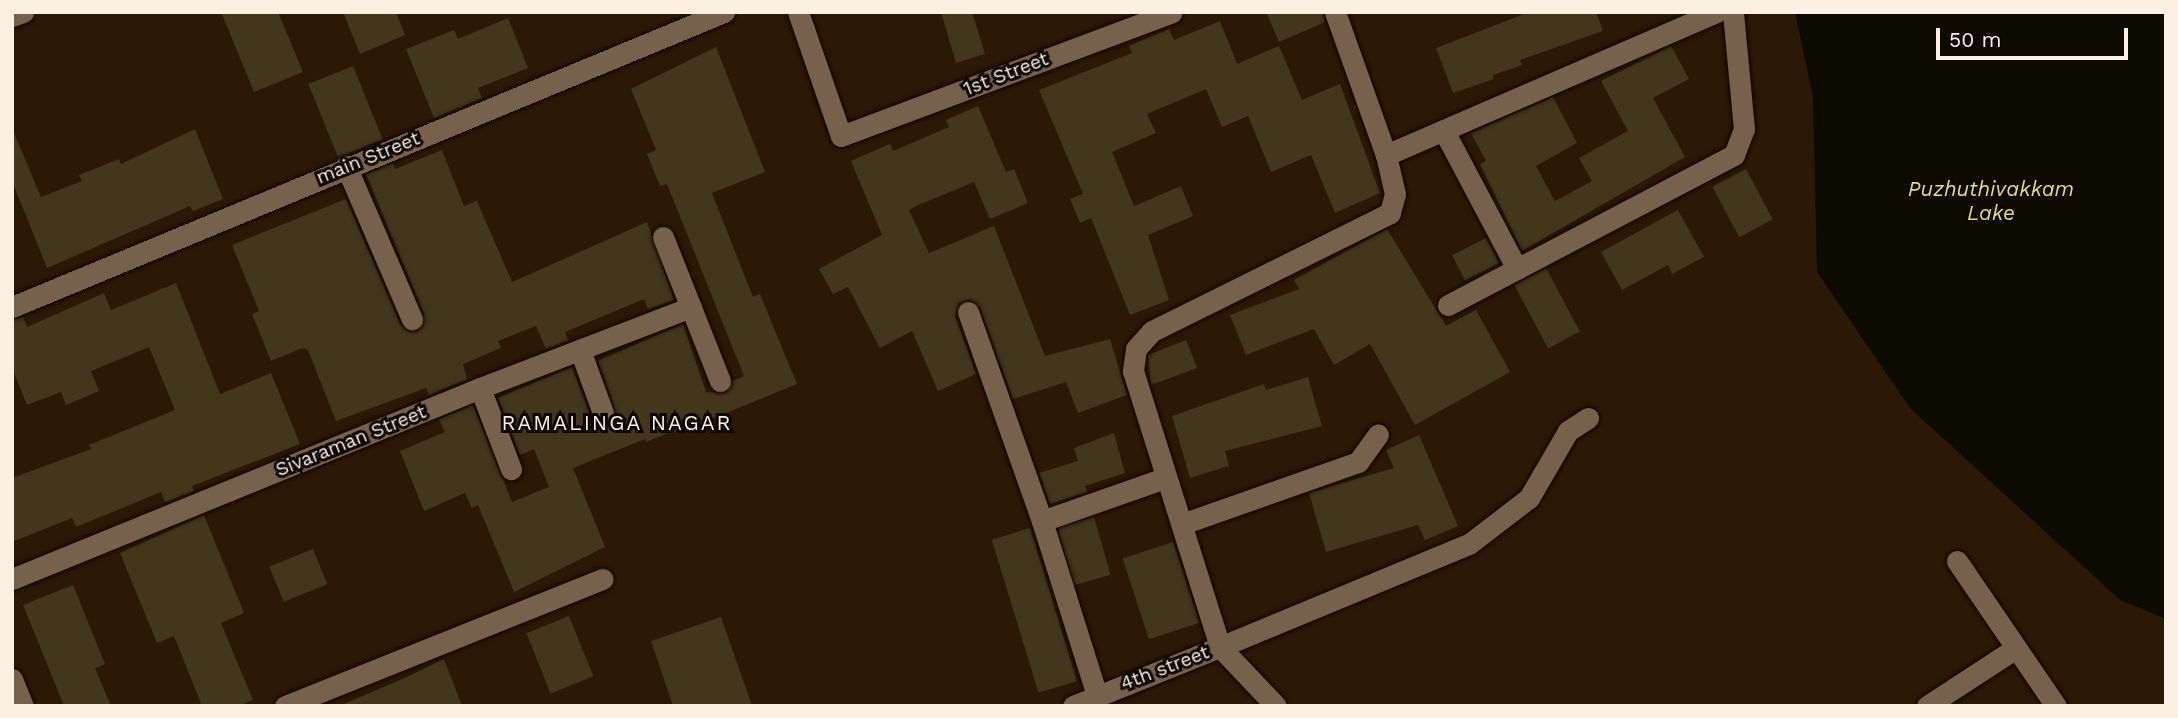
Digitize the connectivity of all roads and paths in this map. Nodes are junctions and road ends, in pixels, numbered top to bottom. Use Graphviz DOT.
graph roads {
  1 [pos="23,12"];
  2 [pos="724,12"];
  3 [pos="798,12"];
  4 [pos="1172,12"];
  5 [pos="1335,12"];
  6 [pos="1717,12"];
  7 [pos="1733,12"];
  8 [pos="12,16"];
  9 [pos="1444,131"];
  10 [pos="1386,155"];
  11 [pos="346,166"];
  12 [pos="663,237"];
  13 [pos="1517,269"];
  14 [pos="1448,305"];
  15 [pos="12,307"];
  16 [pos="691,307"];
  17 [pos="968,312"];
  18 [pos="412,319"];
  19 [pos="580,349"];
  20 [pos="720,381"];
  21 [pos="480,388"];
  22 [pos="603,414"];
  23 [pos="1588,418"];
  24 [pos="1378,434"];
  25 [pos="511,469"];
  26 [pos="1165,478"];
  27 [pos="1042,521"];
  28 [pos="1182,524"];
  29 [pos="1957,561"];
  30 [pos="12,579"];
  31 [pos="603,579"];
  32 [pos="1220,647"];
  33 [pos="2016,648"];
  34 [pos="12,680"];
  35 [pos="1097,695"];
  36 [pos="23,706"];
  37 [pos="285,706"];
  38 [pos="1073,706"];
  39 [pos="1276,706"];
  40 [pos="1927,706"];
  41 [pos="2056,706"];
  1 -- 8 [label="street"];
  2 -- 11 [label="street, main Street"];
  3 -- 4 [label="street, 1st Street"];
  5 -- 10 [label="street"];
  6 -- 9 [label="street"];
  7 -- 13 [label="street"];
  9 -- 10 [label="street"];
  9 -- 13 [label="street"];
  10 -- 26 [label="street"];
  11 -- 15 [label="street, main Street"];
  11 -- 18 [label="street"];
  12 -- 16 [label="street"];
  13 -- 14 [label="street"];
  16 -- 19 [label="street, Sivaraman Street"];
  16 -- 20 [label="street"];
  17 -- 27 [label="street"];
  19 -- 21 [label="street, Sivaraman Street"];
  19 -- 22 [label="street"];
  21 -- 25 [label="street"];
  21 -- 30 [label="street, Sivaraman Street"];
  23 -- 32 [label="street"];
  24 -- 28 [label="street"];
  26 -- 27 [label="street"];
  26 -- 28 [label="street"];
  27 -- 35 [label="street"];
  28 -- 32 [label="street"];
  29 -- 33 [label="street"];
  31 -- 37 [label="street"];
  32 -- 35 [label="street, 4th street"];
  32 -- 39 [label="street, 4th street"];
  33 -- 40 [label="street"];
  33 -- 41 [label="street"];
  34 -- 36 [label="street"];
  35 -- 38 [label="street, 4th street"];
}
